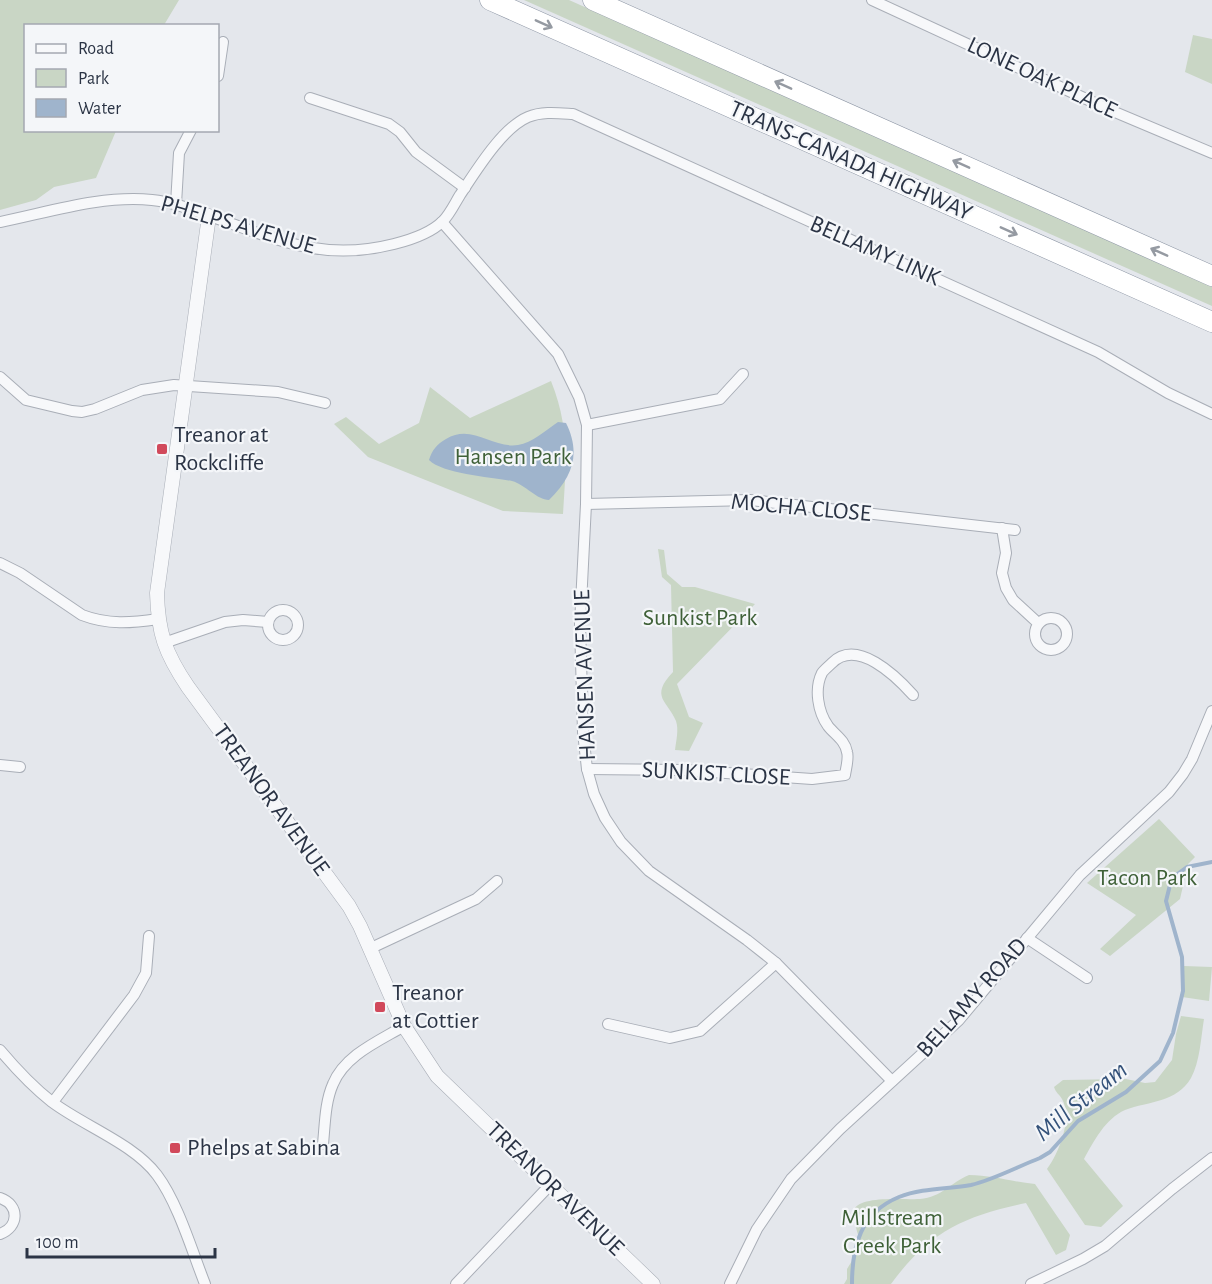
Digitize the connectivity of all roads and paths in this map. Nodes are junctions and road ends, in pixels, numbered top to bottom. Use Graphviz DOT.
graph roads {
  1 [pos="490,0"];
  2 [pos="593,0"];
  3 [pos="872,0"];
  4 [pos="223,42"];
  5 [pos="219,69"];
  6 [pos="310,98"];
  7 [pos="530,116"];
  8 [pos="190,132"];
  9 [pos="1212,153"];
  10 [pos="465,188"];
  11 [pos="176,204"];
  12 [pos="209,216"];
  13 [pos="0,222"];
  14 [pos="442,222"];
  15 [pos="1212,276"];
  16 [pos="1119,280"];
  17 [pos="1212,322"];
  18 [pos="1212,334"];
  19 [pos="743,374"];
  20 [pos="0,377"];
  21 [pos="184,385"];
  22 [pos="325,403"];
  23 [pos="1212,414"];
  24 [pos="587,425"];
  25 [pos="586,504"];
  26 [pos="1002,528"];
  27 [pos="1015,530"];
  28 [pos="0,563"];
  29 [pos="158,619"];
  30 [pos="268,622"];
  31 [pos="1038,623"];
  32 [pos="164,643"];
  33 [pos="913,695"];
  34 [pos="1212,711"];
  35 [pos="0,765"];
  36 [pos="20,767"];
  37 [pos="587,769"];
  38 [pos="497,881"];
  39 [pos="148,936"];
  40 [pos="1027,938"];
  41 [pos="369,949"];
  42 [pos="776,963"];
  43 [pos="1087,978"];
  44 [pos="608,1024"];
  45 [pos="404,1026"];
  46 [pos="0,1050"];
  47 [pos="892,1081"];
  48 [pos="53,1102"];
  49 [pos="323,1144"];
  50 [pos="1212,1158"];
  51 [pos="549,1185"];
  52 [pos="0,1198"];
  53 [pos="0,1234"];
  54 [pos="205,1284"];
  55 [pos="456,1284"];
  56 [pos="652,1284"];
  57 [pos="730,1284"];
  58 [pos="1031,1284"];
  1 -- 16 [label="highway, TRANS-CANADA HIGHWAY, one-way"];
  15 -- 2 [label="highway, TRANS-CANADA HIGHWAY, one-way"];
  3 -- 9 [label="street, LONE OAK PLACE"];
  4 -- 5 [label="street"];
  6 -- 10 [label="street"];
  7 -- 10 [label="street, PHELPS AVENUE"];
  7 -- 23 [label="street, BELLAMY LINK"];
  8 -- 11 [label="street"];
  10 -- 14 [label="street, PHELPS AVENUE"];
  11 -- 12 [label="street, PHELPS AVENUE"];
  11 -- 13 [label="street, PHELPS AVENUE"];
  12 -- 14 [label="street, PHELPS AVENUE"];
  12 -- 21 [label="street, TREANOR AVENUE"];
  14 -- 24 [label="street, HANSEN AVENUE"];
  16 -- 17 [label="highway, TRANS-CANADA HIGHWAY"];
  16 -- 18 [label="highway"];
  19 -- 24 [label="street"];
  20 -- 21 [label="street"];
  21 -- 22 [label="street"];
  21 -- 29 [label="street, TREANOR AVENUE"];
  24 -- 25 [label="street, HANSEN AVENUE"];
  25 -- 26 [label="street, MOCHA CLOSE"];
  25 -- 37 [label="street, HANSEN AVENUE"];
  26 -- 27 [label="street, MOCHA CLOSE"];
  26 -- 31 [label="street"];
  28 -- 29 [label="street"];
  29 -- 32 [label="street, TREANOR AVENUE"];
  30 -- 32 [label="street"];
  32 -- 41 [label="street, TREANOR AVENUE"];
  33 -- 37 [label="street, SUNKIST CLOSE"];
  34 -- 40 [label="street, BELLAMY ROAD"];
  35 -- 36 [label="street"];
  37 -- 42 [label="street, HANSEN AVENUE"];
  38 -- 41 [label="street"];
  39 -- 48 [label="street"];
  40 -- 43 [label="street"];
  40 -- 47 [label="street, BELLAMY ROAD"];
  41 -- 45 [label="street, TREANOR AVENUE"];
  42 -- 44 [label="street"];
  42 -- 47 [label="street, HANSEN AVENUE"];
  45 -- 49 [label="street"];
  45 -- 51 [label="street, TREANOR AVENUE"];
  46 -- 48 [label="street"];
  47 -- 57 [label="street, BELLAMY ROAD"];
  48 -- 54 [label="street"];
  50 -- 58 [label="street"];
  51 -- 55 [label="street"];
  51 -- 56 [label="street, TREANOR AVENUE"];
  52 -- 53 [label="street"];
}
